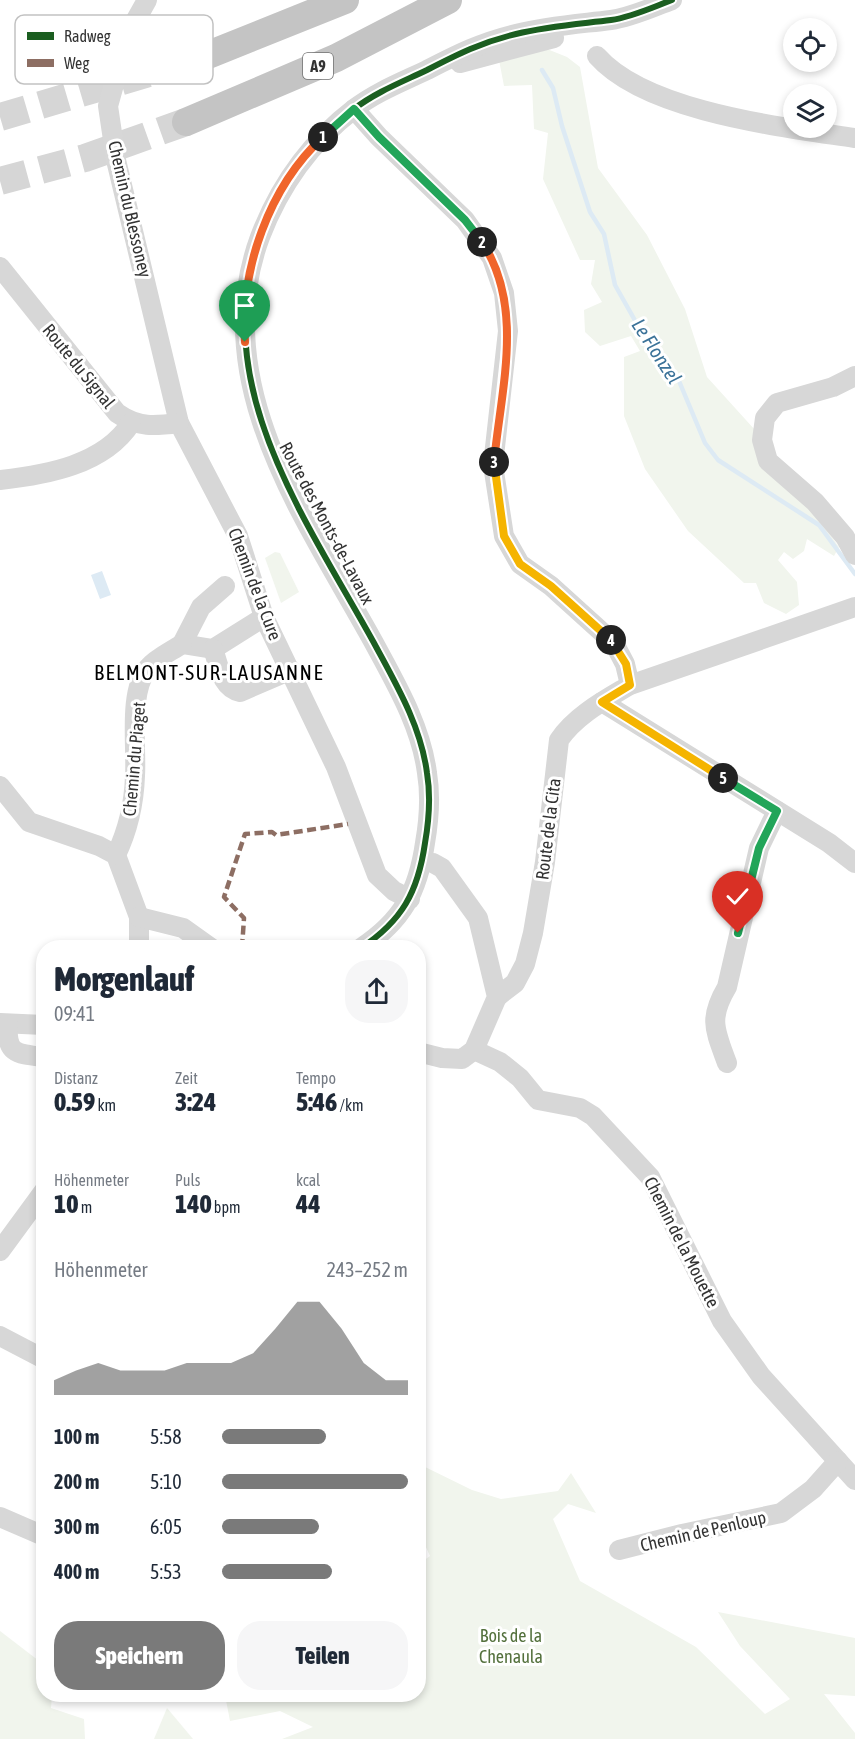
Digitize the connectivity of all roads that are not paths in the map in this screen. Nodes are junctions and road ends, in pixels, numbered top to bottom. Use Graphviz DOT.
graph roads {
  1 [pos="147,0"];
  2 [pos="345,0"];
  3 [pos="448,0"];
  4 [pos="672,0"];
  5 [pos="139,15"];
  6 [pos="613,20"];
  7 [pos="213,53"];
  8 [pos="597,56"];
  9 [pos="422,72"];
  10 [pos="114,84"];
  11 [pos="354,109"];
  12 [pos="186,122"];
  13 [pos="855,138"];
  14 [pos="0,267"];
  15 [pos="855,376"];
  16 [pos="131,423"];
  17 [pos="179,423"];
  18 [pos="0,480"];
  19 [pos="855,555"];
  20 [pos="225,586"];
  21 [pos="855,607"];
  22 [pos="264,616"];
  23 [pos="182,644"];
  24 [pos="213,649"];
  25 [pos="291,670"];
  26 [pos="630,685"];
  27 [pos="602,702"];
  28 [pos="0,786"];
  29 [pos="777,811"];
  30 [pos="116,855"];
  31 [pos="433,863"];
  32 [pos="855,863"];
  33 [pos="410,900"];
  34 [pos="139,917"];
  35 [pos="139,940"];
  36 [pos="200,940"];
  37 [pos="372,940"];
  38 [pos="497,997"];
  39 [pos="4,1023"];
  40 [pos="36,1025"];
  41 [pos="474,1050"];
  42 [pos="426,1054"];
  43 [pos="36,1056"];
  44 [pos="726,1063"];
  45 [pos="36,1202"];
  46 [pos="0,1251"];
  47 [pos="0,1336"];
  48 [pos="36,1355"];
  49 [pos="838,1461"];
  50 [pos="855,1480"];
  51 [pos="0,1517"];
  52 [pos="36,1533"];
  53 [pos="619,1550"];
  1 -- 5 [label="street, Chemin du Blessoney"];
  2 -- 7 [label="highway"];
  3 -- 12 [label="highway, A9"];
  4 -- 6 [label="street, Route des Monts-de-Lavaux"];
  6 -- 9 [label="street, Route des Monts-de-Lavaux"];
  6 -- 9 [label="street, Route des Monts-de-Lavaux"];
  8 -- 13 [label="street"];
  9 -- 11 [label="street, Route des Monts-de-Lavaux"];
  10 -- 17 [label="street, Chemin du Blessoney"];
  11 -- 26 [label="street"];
  11 -- 33 [label="street, Route des Monts-de-Lavaux"];
  14 -- 16 [label="street, Route du Signal"];
  15 -- 19 [label="street"];
  16 -- 17 [label="street, Route du Signal"];
  16 -- 18 [label="street"];
  17 -- 22 [label="street, Chemin de la Cure"];
  20 -- 23 [label="street"];
  21 -- 26 [label="street, Route de la Cita"];
  22 -- 24 [label="street"];
  22 -- 25 [label="street, Chemin de la Cure"];
  23 -- 24 [label="street"];
  23 -- 30 [label="street, Chemin du Piaget"];
  24 -- 25 [label="street"];
  25 -- 33 [label="street, Chemin de la Cure"];
  26 -- 27 [label="street, Route de la Cita"];
  27 -- 29 [label="street"];
  27 -- 38 [label="street, Route de la Cita"];
  28 -- 30 [label="street"];
  29 -- 32 [label="street"];
  29 -- 44 [label="street"];
  30 -- 34 [label="street"];
  31 -- 38 [label="street"];
  33 -- 37 [label="street, Route des Monts-de-Lavaux"];
  34 -- 35 [label="street"];
  34 -- 36 [label="street"];
  38 -- 41 [label="street"];
  39 -- 40 [label="street"];
  39 -- 43 [label="street"];
  41 -- 42 [label="street"];
  41 -- 49 [label="street, Chemin de la Mouette"];
  45 -- 46 [label="street"];
  47 -- 48 [label="street"];
  49 -- 50 [label="street, Chemin de la Mouette"];
  49 -- 53 [label="street, Chemin de Penloup"];
  51 -- 52 [label="street"];
}
